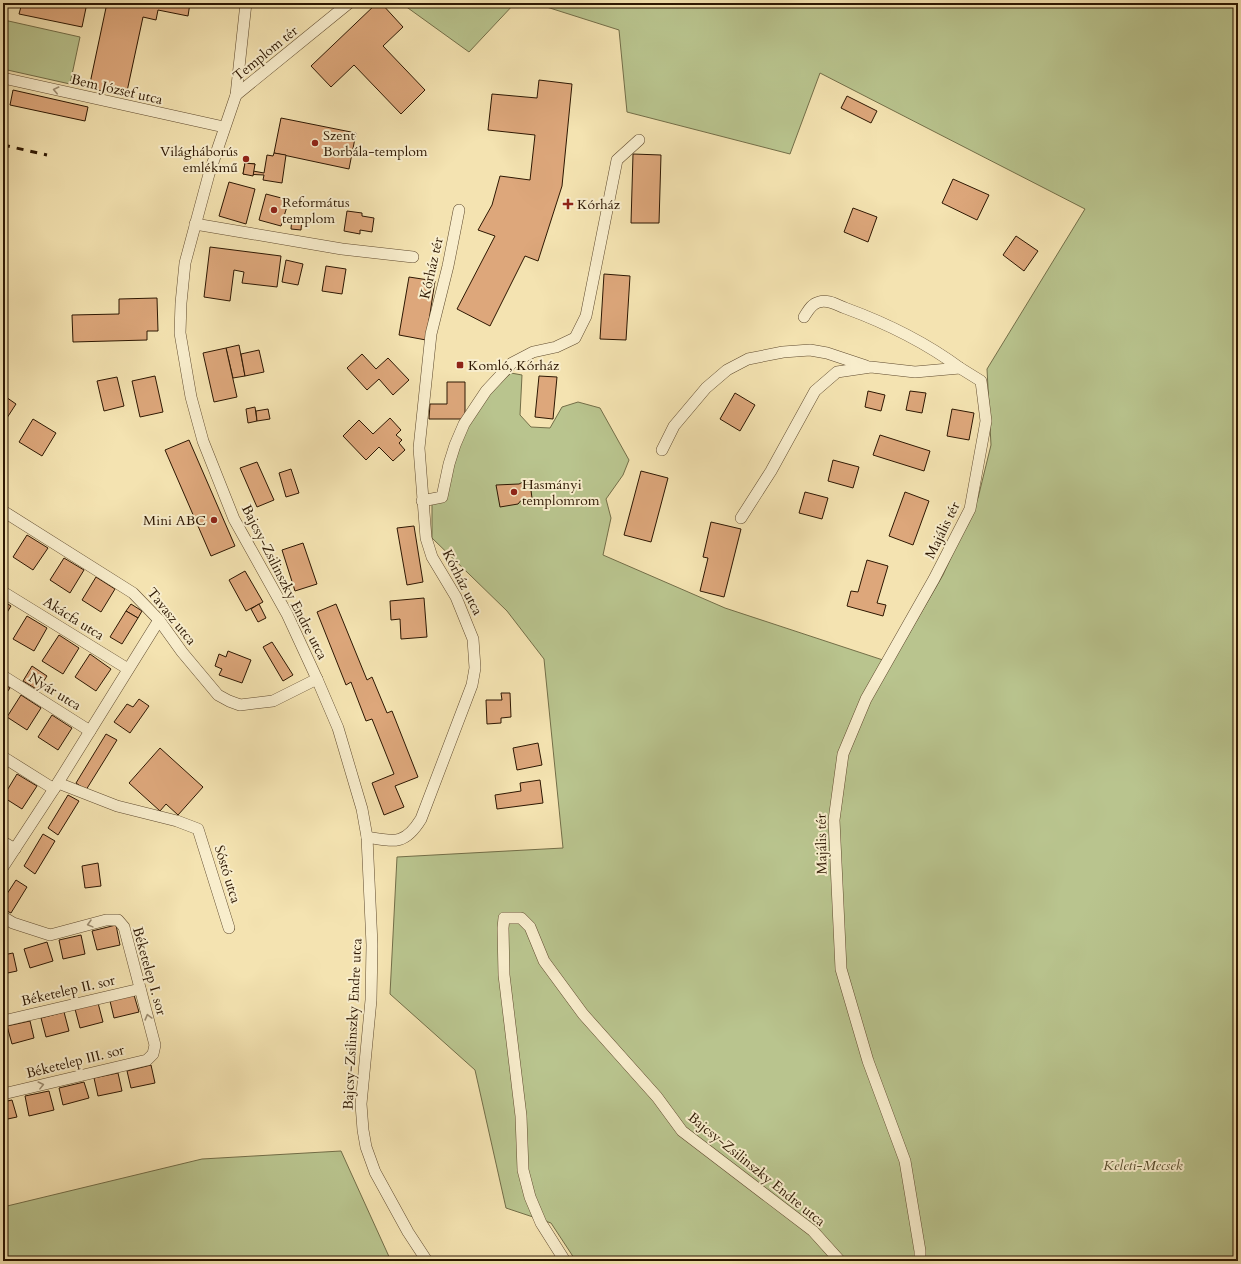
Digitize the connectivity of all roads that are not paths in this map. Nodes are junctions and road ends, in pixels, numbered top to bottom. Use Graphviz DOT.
graph roads {
  1 [pos="246,3"];
  2 [pos="350,3"];
  3 [pos="3,78"];
  4 [pos="236,95"];
  5 [pos="224,127"];
  6 [pos="639,140"];
  7 [pos="459,210"];
  8 [pos="196,224"];
  9 [pos="413,257"];
  10 [pos="804,317"];
  11 [pos="432,334"];
  12 [pos="871,367"];
  13 [pos="960,368"];
  14 [pos="662,450"];
  15 [pos="422,501"];
  16 [pos="3,511"];
  17 [pos="741,518"];
  18 [pos="3,592"];
  19 [pos="159,620"];
  20 [pos="128,669"];
  21 [pos="3,676"];
  22 [pos="317,679"];
  23 [pos="90,731"];
  24 [pos="3,757"];
  25 [pos="56,786"];
  26 [pos="367,837"];
  27 [pos="3,842"];
  28 [pos="15,849"];
  29 [pos="3,868"];
  30 [pos="3,917"];
  31 [pos="229,928"];
  32 [pos="140,989"];
  33 [pos="3,1021"];
  34 [pos="153,1054"];
  35 [pos="3,1094"];
  36 [pos="427,1261"];
  37 [pos="565,1261"];
  38 [pos="840,1261"];
  39 [pos="920,1261"];
  1 -- 4 [label="street, Bajcsy-Zsilinszky Endre utca"];
  2 -- 4 [label="street, Templom tér"];
  5 -- 3 [label="street, Bem József utca, one-way"];
  4 -- 5 [label="street, Bajcsy-Zsilinszky Endre utca"];
  5 -- 8 [label="street, Bajcsy-Zsilinszky Endre utca"];
  6 -- 15 [label="street"];
  7 -- 11 [label="street, Kórház tér"];
  8 -- 9 [label="street"];
  8 -- 22 [label="street, Bajcsy-Zsilinszky Endre utca"];
  10 -- 13 [label="street"];
  11 -- 15 [label="street, Kórház utca"];
  12 -- 13 [label="street"];
  12 -- 14 [label="street"];
  12 -- 17 [label="street"];
  13 -- 39 [label="street, Majális tér"];
  15 -- 26 [label="street, Kórház utca"];
  16 -- 19 [label="street, Tavasz utca"];
  18 -- 20 [label="street, Akácfa utca"];
  19 -- 20 [label="street"];
  19 -- 22 [label="street, Tavasz utca"];
  20 -- 23 [label="street"];
  21 -- 23 [label="street, Nyár utca"];
  22 -- 26 [label="street, Bajcsy-Zsilinszky Endre utca"];
  23 -- 25 [label="street"];
  24 -- 25 [label="street"];
  25 -- 28 [label="street"];
  25 -- 31 [label="street, Sóstó utca"];
  26 -- 36 [label="street, Bajcsy-Zsilinszky Endre utca"];
  27 -- 28 [label="street"];
  28 -- 29 [label="street"];
  32 -- 30 [label="street, Béketelep I. sor, one-way"];
  32 -- 33 [label="street, Béketelep II. sor"];
  34 -- 32 [label="street, Béketelep I. sor, one-way"];
  35 -- 34 [label="street, Béketelep III. sor, one-way"];
  37 -- 38 [label="street, Bajcsy-Zsilinszky Endre utca"];
}
